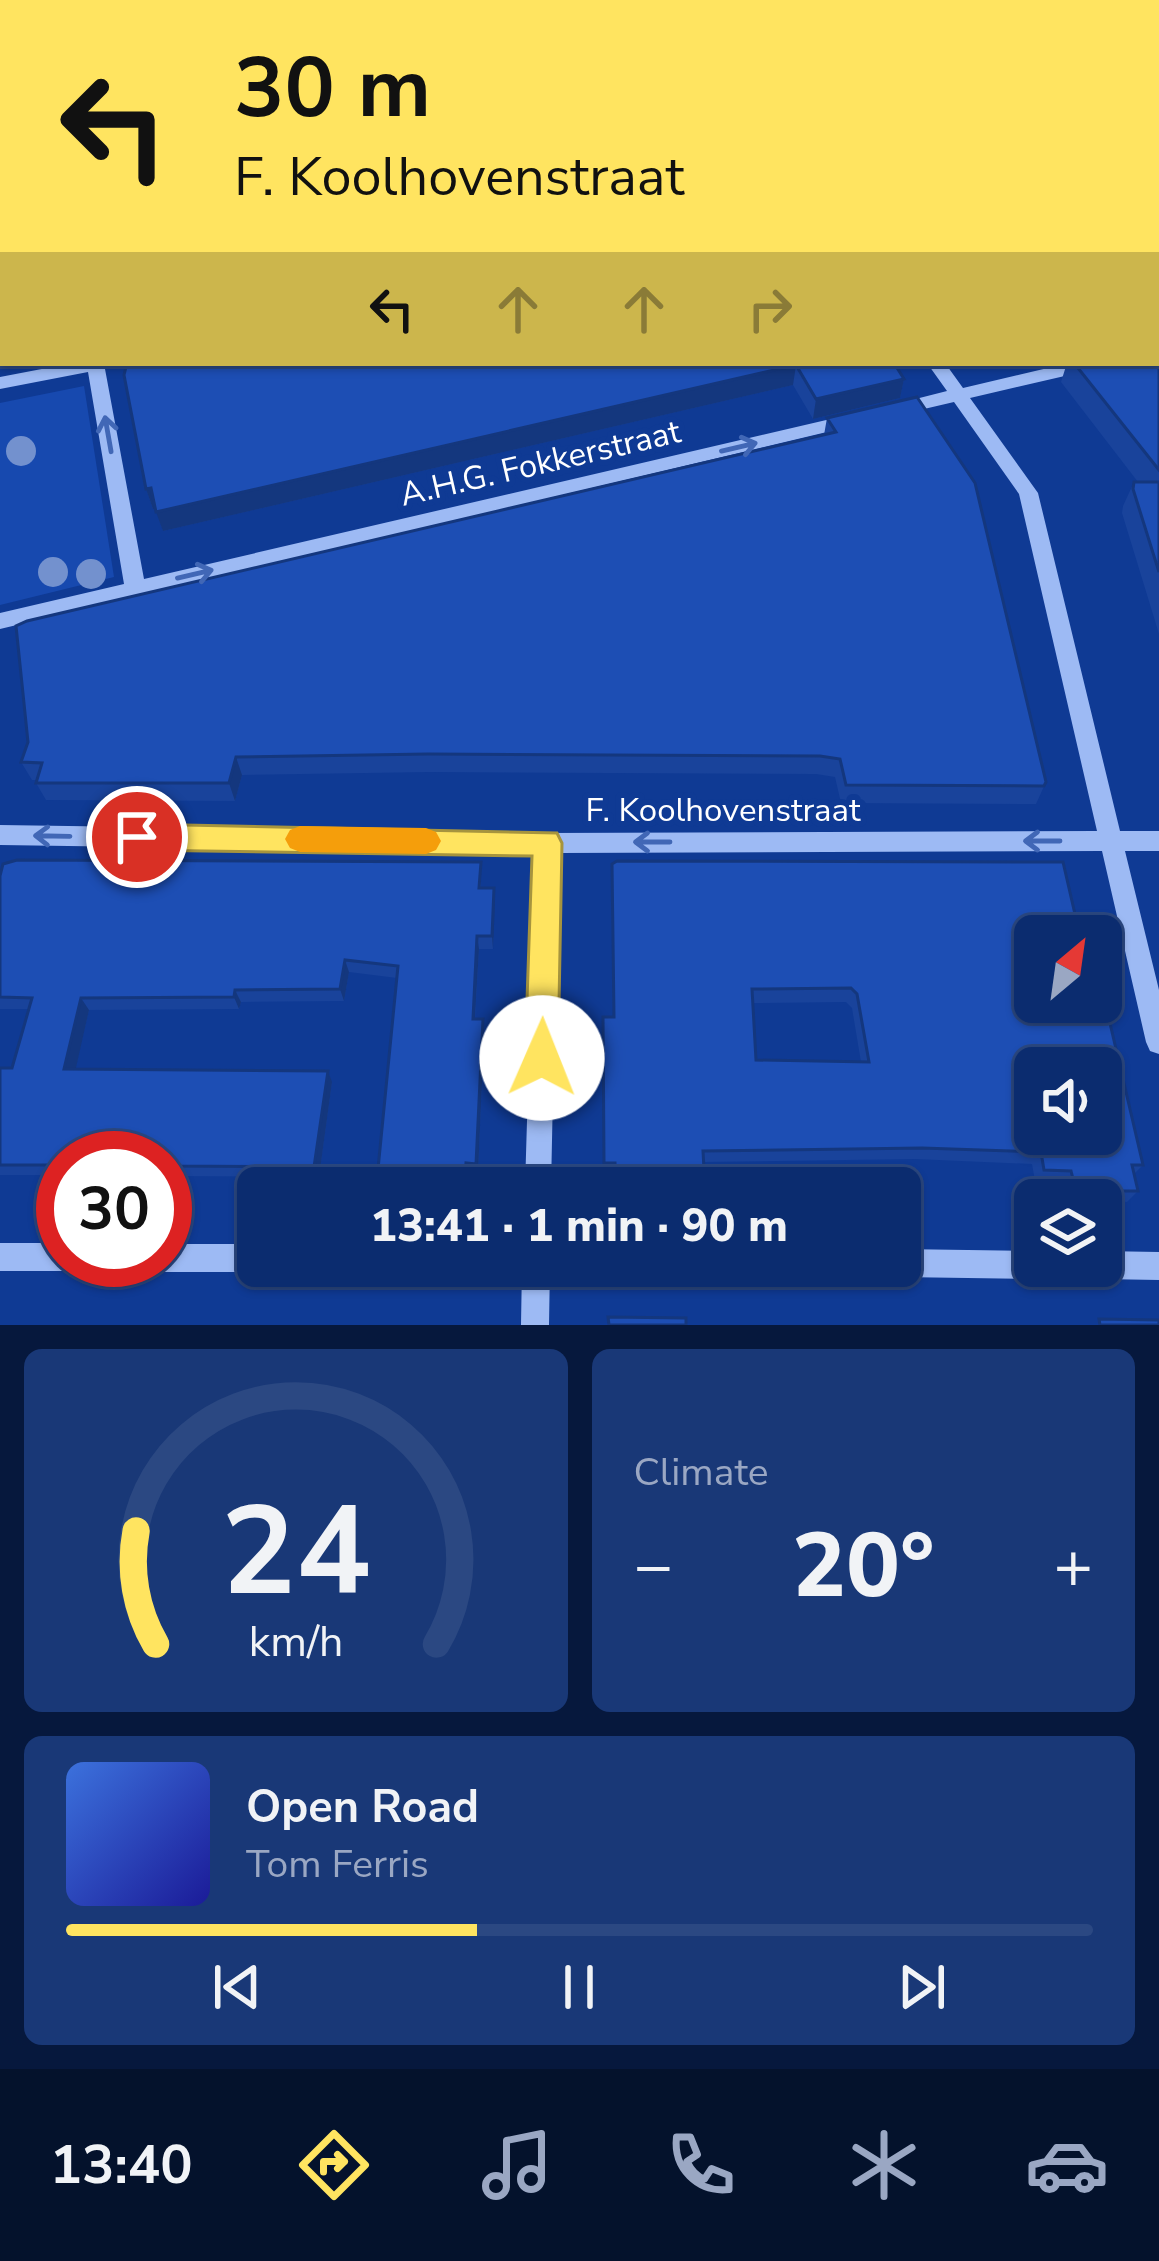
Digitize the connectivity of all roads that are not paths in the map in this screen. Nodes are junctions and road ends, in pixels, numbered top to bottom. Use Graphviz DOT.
graph roads {
  1 [pos="88,366"];
  2 [pos="98,366"];
  3 [pos="938,366"];
  4 [pos="1082,366"];
  5 [pos="0,383"];
  6 [pos="959,395"];
  7 [pos="135,588"];
  8 [pos="0,621"];
  9 [pos="0,835"];
  10 [pos="1113,841"];
  11 [pos="1159,841"];
  12 [pos="547,843"];
  13 [pos="1159,1042"];
  14 [pos="539,1167"];
  15 [pos="0,1257"];
  16 [pos="36,1258"];
  17 [pos="192,1258"];
  18 [pos="237,1258"];
  19 [pos="921,1263"];
  20 [pos="1014,1265"];
  21 [pos="1122,1265"];
  22 [pos="1159,1266"];
  23 [pos="536,1287"];
  24 [pos="535,1325"];
  1 -- 5 [label="street"];
  7 -- 2 [label="street, one-way"];
  3 -- 6 [label="street"];
  4 -- 6 [label="street, A.H.G. Fokkerstraat"];
  7 -- 6 [label="street, A.H.G. Fokkerstraat, one-way"];
  6 -- 10 [label="street"];
  7 -- 8 [label="street, A.H.G. Fokkerstraat"];
  12 -- 9 [label="street, F. Koolhovenstraat, one-way"];
  10 -- 11 [label="street, F. Koolhovenstraat"];
  10 -- 12 [label="street, F. Koolhovenstraat, one-way"];
  10 -- 13 [label="street"];
  12 -- 14 [label="street"];
  15 -- 16 [label="street"];
  17 -- 18 [label="street"];
  19 -- 20 [label="street"];
  21 -- 22 [label="street"];
  23 -- 24 [label="street"];
}
